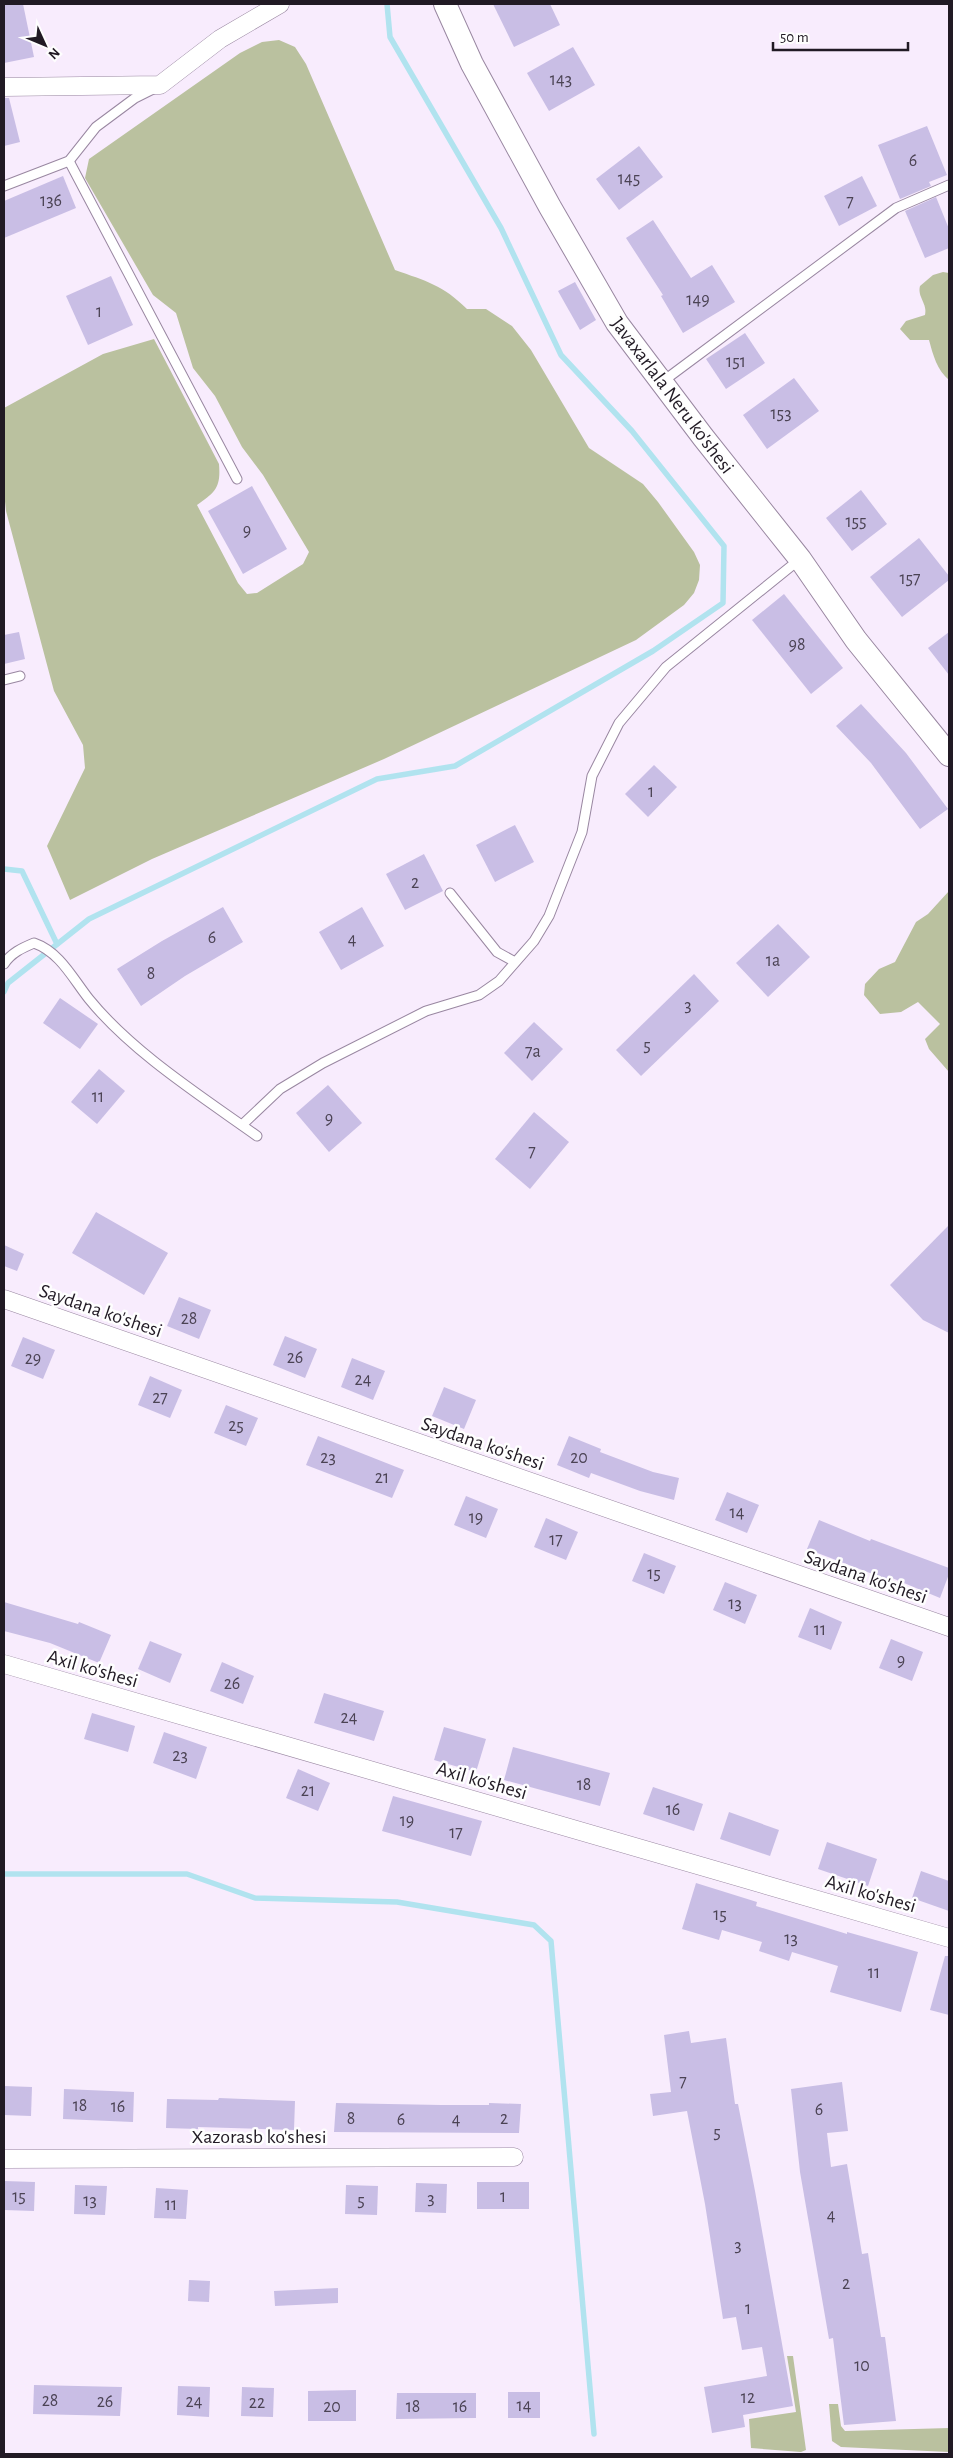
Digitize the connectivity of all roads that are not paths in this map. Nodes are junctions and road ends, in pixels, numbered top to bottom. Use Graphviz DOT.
graph roads {
  1 [pos="280,4"];
  2 [pos="444,4"];
  3 [pos="160,86"];
  4 [pos="4,87"];
  5 [pos="69,161"];
  6 [pos="949,185"];
  7 [pos="4,186"];
  8 [pos="662,382"];
  9 [pos="237,479"];
  10 [pos="800,559"];
  11 [pos="20,676"];
  12 [pos="4,680"];
  13 [pos="949,755"];
  14 [pos="450,894"];
  15 [pos="515,962"];
  16 [pos="4,964"];
  17 [pos="242,1125"];
  18 [pos="257,1136"];
  19 [pos="4,1299"];
  20 [pos="949,1627"];
  21 [pos="4,1664"];
  22 [pos="949,1938"];
  23 [pos="514,2156"];
  24 [pos="4,2158"];
  1 -- 3 [label="street"];
  2 -- 8 [label="street, Javaxarlala Neru ko'shesi"];
  3 -- 4 [label="street"];
  3 -- 5 [label="lane"];
  5 -- 7 [label="lane"];
  5 -- 9 [label="lane"];
  6 -- 8 [label="lane"];
  8 -- 10 [label="street, Javaxarlala Neru ko'shesi"];
  10 -- 13 [label="street, Javaxarlala Neru ko'shesi"];
  10 -- 15 [label="lane"];
  11 -- 12 [label="lane"];
  14 -- 15 [label="lane"];
  15 -- 17 [label="lane"];
  16 -- 17 [label="lane"];
  17 -- 18 [label="lane"];
  19 -- 20 [label="street, Saydana ko'shesi"];
  21 -- 22 [label="street, Axil ko'shesi"];
  23 -- 24 [label="street, Xazorasb ko'shesi"];
}
